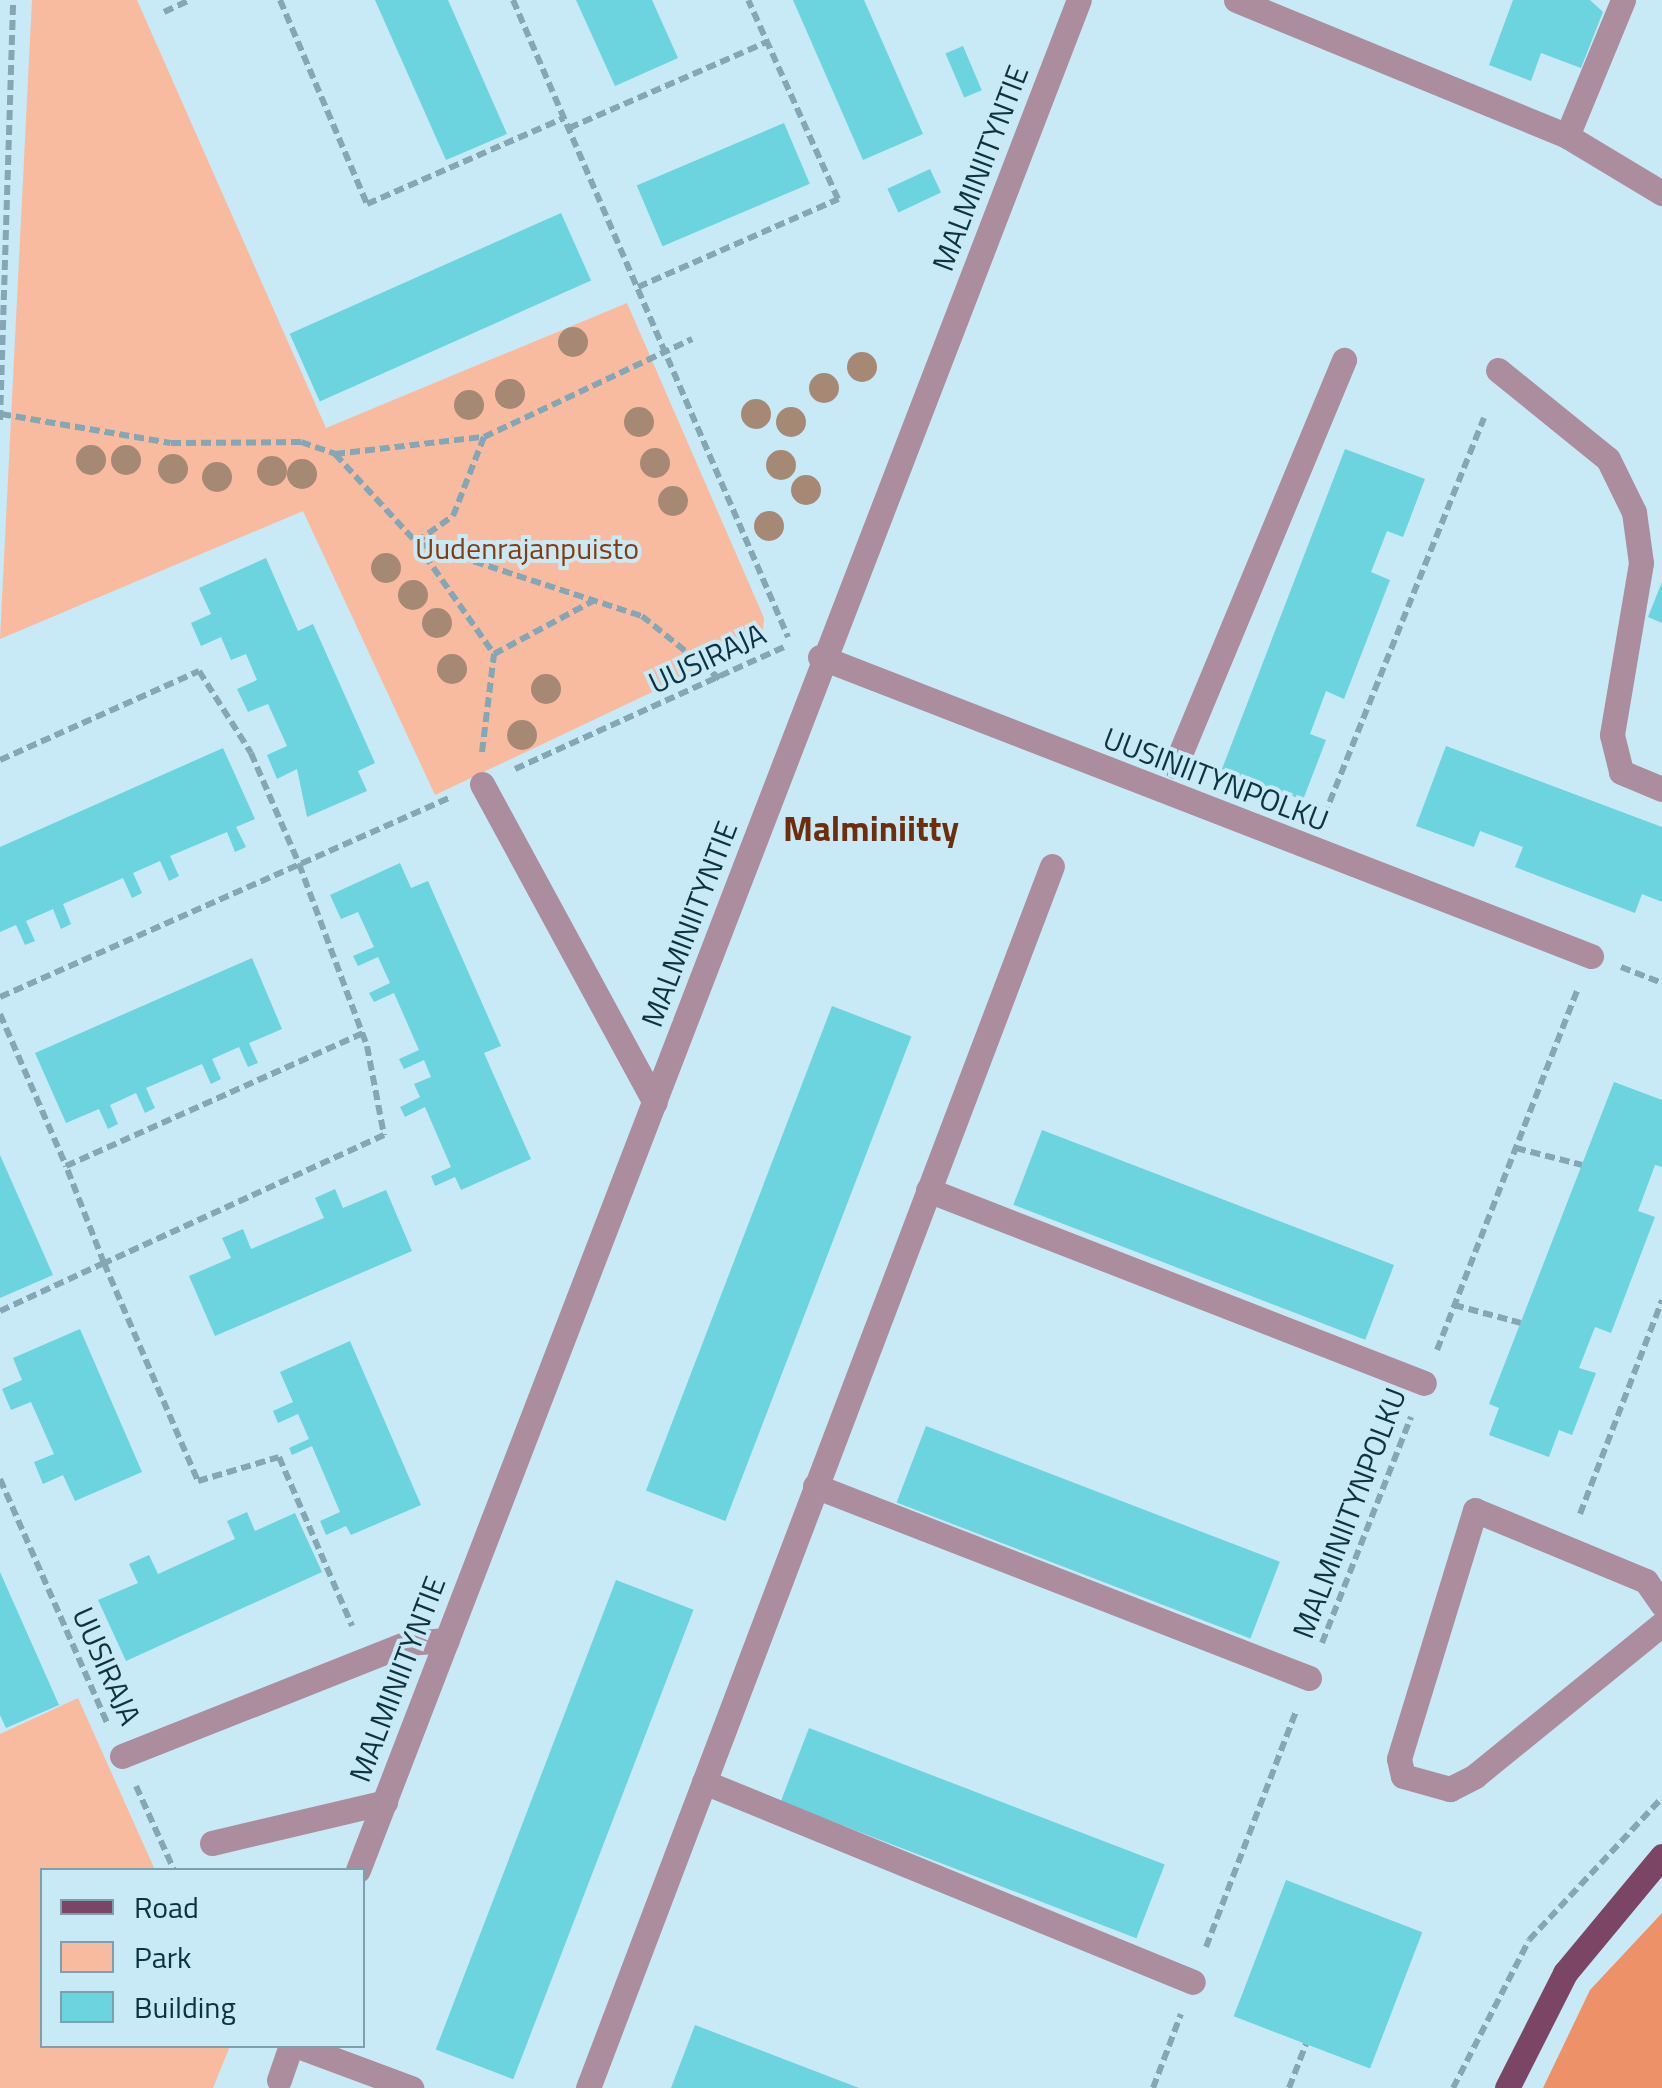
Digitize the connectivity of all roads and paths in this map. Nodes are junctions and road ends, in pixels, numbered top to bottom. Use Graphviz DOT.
graph roads {
  1 [pos="12,0"];
  2 [pos="190,0"];
  3 [pos="280,0"];
  4 [pos="513,0"];
  5 [pos="748,0"];
  6 [pos="1079,0"];
  7 [pos="1236,0"];
  8 [pos="1623,0"];
  9 [pos="164,12"];
  10 [pos="766,42"];
  11 [pos="564,118"];
  12 [pos="569,128"];
  13 [pos="1567,136"];
  14 [pos="1662,193"];
  15 [pos="638,287"];
  16 [pos="692,339"];
  17 [pos="666,351"];
  18 [pos="1344,360"];
  19 [pos="1498,370"];
  20 [pos="0,417"];
  21 [pos="1484,418"];
  22 [pos="484,436"];
  23 [pos="335,454"];
  24 [pos="416,542"];
  25 [pos="595,600"];
  26 [pos="494,654"];
  27 [pos="820,656"];
  28 [pos="720,679"];
  29 [pos="0,760"];
  30 [pos="1175,766"];
  31 [pos="482,784"];
  32 [pos="1662,789"];
  33 [pos="1310,850"];
  34 [pos="299,864"];
  35 [pos="1052,866"];
  36 [pos="1591,956"];
  37 [pos="0,997"];
  38 [pos="0,1014"];
  39 [pos="363,1033"];
  40 [pos="654,1102"];
  41 [pos="1516,1148"];
  42 [pos="1582,1165"];
  43 [pos="66,1166"];
  44 [pos="928,1190"];
  45 [pos="104,1264"];
  46 [pos="1662,1300"];
  47 [pos="1454,1305"];
  48 [pos="0,1312"];
  49 [pos="1520,1323"];
  50 [pos="1424,1383"];
  51 [pos="0,1479"];
  52 [pos="816,1486"];
  53 [pos="1566,1548"];
  54 [pos="1662,1604"];
  55 [pos="1662,1624"];
  56 [pos="447,1640"];
  57 [pos="366,1660"];
  58 [pos="1309,1678"];
  59 [pos="122,1756"];
  60 [pos="704,1782"];
  61 [pos="385,1802"];
  62 [pos="212,1843"];
  63 [pos="1662,1856"];
  64 [pos="173,1868"];
  65 [pos="359,1868"];
  66 [pos="1193,1982"];
  67 [pos="1306,2044"];
  68 [pos="293,2048"];
  69 [pos="300,2048"];
  70 [pos="279,2080"];
  71 [pos="410,2088"];
  72 [pos="588,2088"];
  73 [pos="1152,2088"];
  74 [pos="1289,2088"];
  75 [pos="1506,2088"];
  1 -- 20 [label="path"];
  2 -- 9 [label="path"];
  3 -- 11 [label="path"];
  4 -- 11 [label="path, UUSIRAJA"];
  5 -- 10 [label="path"];
  6 -- 27 [label="street, MALMINIITYNTIE"];
  7 -- 13 [label="street"];
  8 -- 13 [label="street"];
  10 -- 12 [label="path"];
  10 -- 15 [label="path"];
  11 -- 12 [label="path, UUSIRAJA"];
  12 -- 15 [label="path, UUSIRAJA"];
  13 -- 14 [label="street"];
  15 -- 17 [label="path, UUSIRAJA"];
  16 -- 17 [label="path"];
  17 -- 22 [label="path"];
  17 -- 28 [label="path, UUSIRAJA"];
  18 -- 30 [label="street"];
  19 -- 32 [label="street"];
  20 -- 23 [label="path"];
  21 -- 33 [label="path"];
  22 -- 23 [label="path"];
  22 -- 24 [label="path"];
  23 -- 24 [label="path"];
  24 -- 25 [label="path"];
  24 -- 26 [label="path"];
  25 -- 26 [label="path"];
  25 -- 28 [label="path"];
  26 -- 31 [label="path"];
  27 -- 33 [label="street, UUSINIITYNPOLKU"];
  27 -- 40 [label="street, MALMINIITYNTIE"];
  28 -- 31 [label="path, UUSIRAJA"];
  29 -- 34 [label="path"];
  31 -- 34 [label="path, UUSIRAJA"];
  31 -- 40 [label="street"];
  33 -- 36 [label="street, UUSINIITYNPOLKU"];
  34 -- 37 [label="path, UUSIRAJA"];
  34 -- 39 [label="path"];
  35 -- 44 [label="street"];
  36 -- 41 [label="path, MALMINIITYNPOLKU"];
  38 -- 43 [label="path"];
  39 -- 43 [label="path"];
  39 -- 45 [label="path"];
  40 -- 56 [label="street, MALMINIITYNTIE"];
  41 -- 42 [label="path"];
  41 -- 47 [label="path, MALMINIITYNPOLKU"];
  43 -- 45 [label="path"];
  44 -- 50 [label="street"];
  44 -- 52 [label="street"];
  45 -- 48 [label="path"];
  45 -- 57 [label="path"];
  46 -- 53 [label="path"];
  47 -- 49 [label="path"];
  47 -- 50 [label="path, MALMINIITYNPOLKU"];
  50 -- 58 [label="path, MALMINIITYNPOLKU"];
  51 -- 59 [label="path, UUSIRAJA"];
  52 -- 58 [label="street"];
  52 -- 60 [label="street"];
  53 -- 54 [label="street"];
  53 -- 55 [label="street"];
  56 -- 57 [label="street"];
  56 -- 61 [label="street, MALMINIITYNTIE"];
  57 -- 59 [label="street"];
  58 -- 66 [label="path, MALMINIITYNPOLKU"];
  59 -- 64 [label="path, UUSIRAJA"];
  60 -- 66 [label="street"];
  60 -- 72 [label="street"];
  61 -- 62 [label="street"];
  61 -- 65 [label="street, MALMINIITYNTIE"];
  63 -- 75 [label="main road"];
  66 -- 73 [label="path, MALMINIITYNPOLKU"];
  67 -- 74 [label="path"];
  68 -- 70 [label="street"];
  69 -- 71 [label="street"];
}
